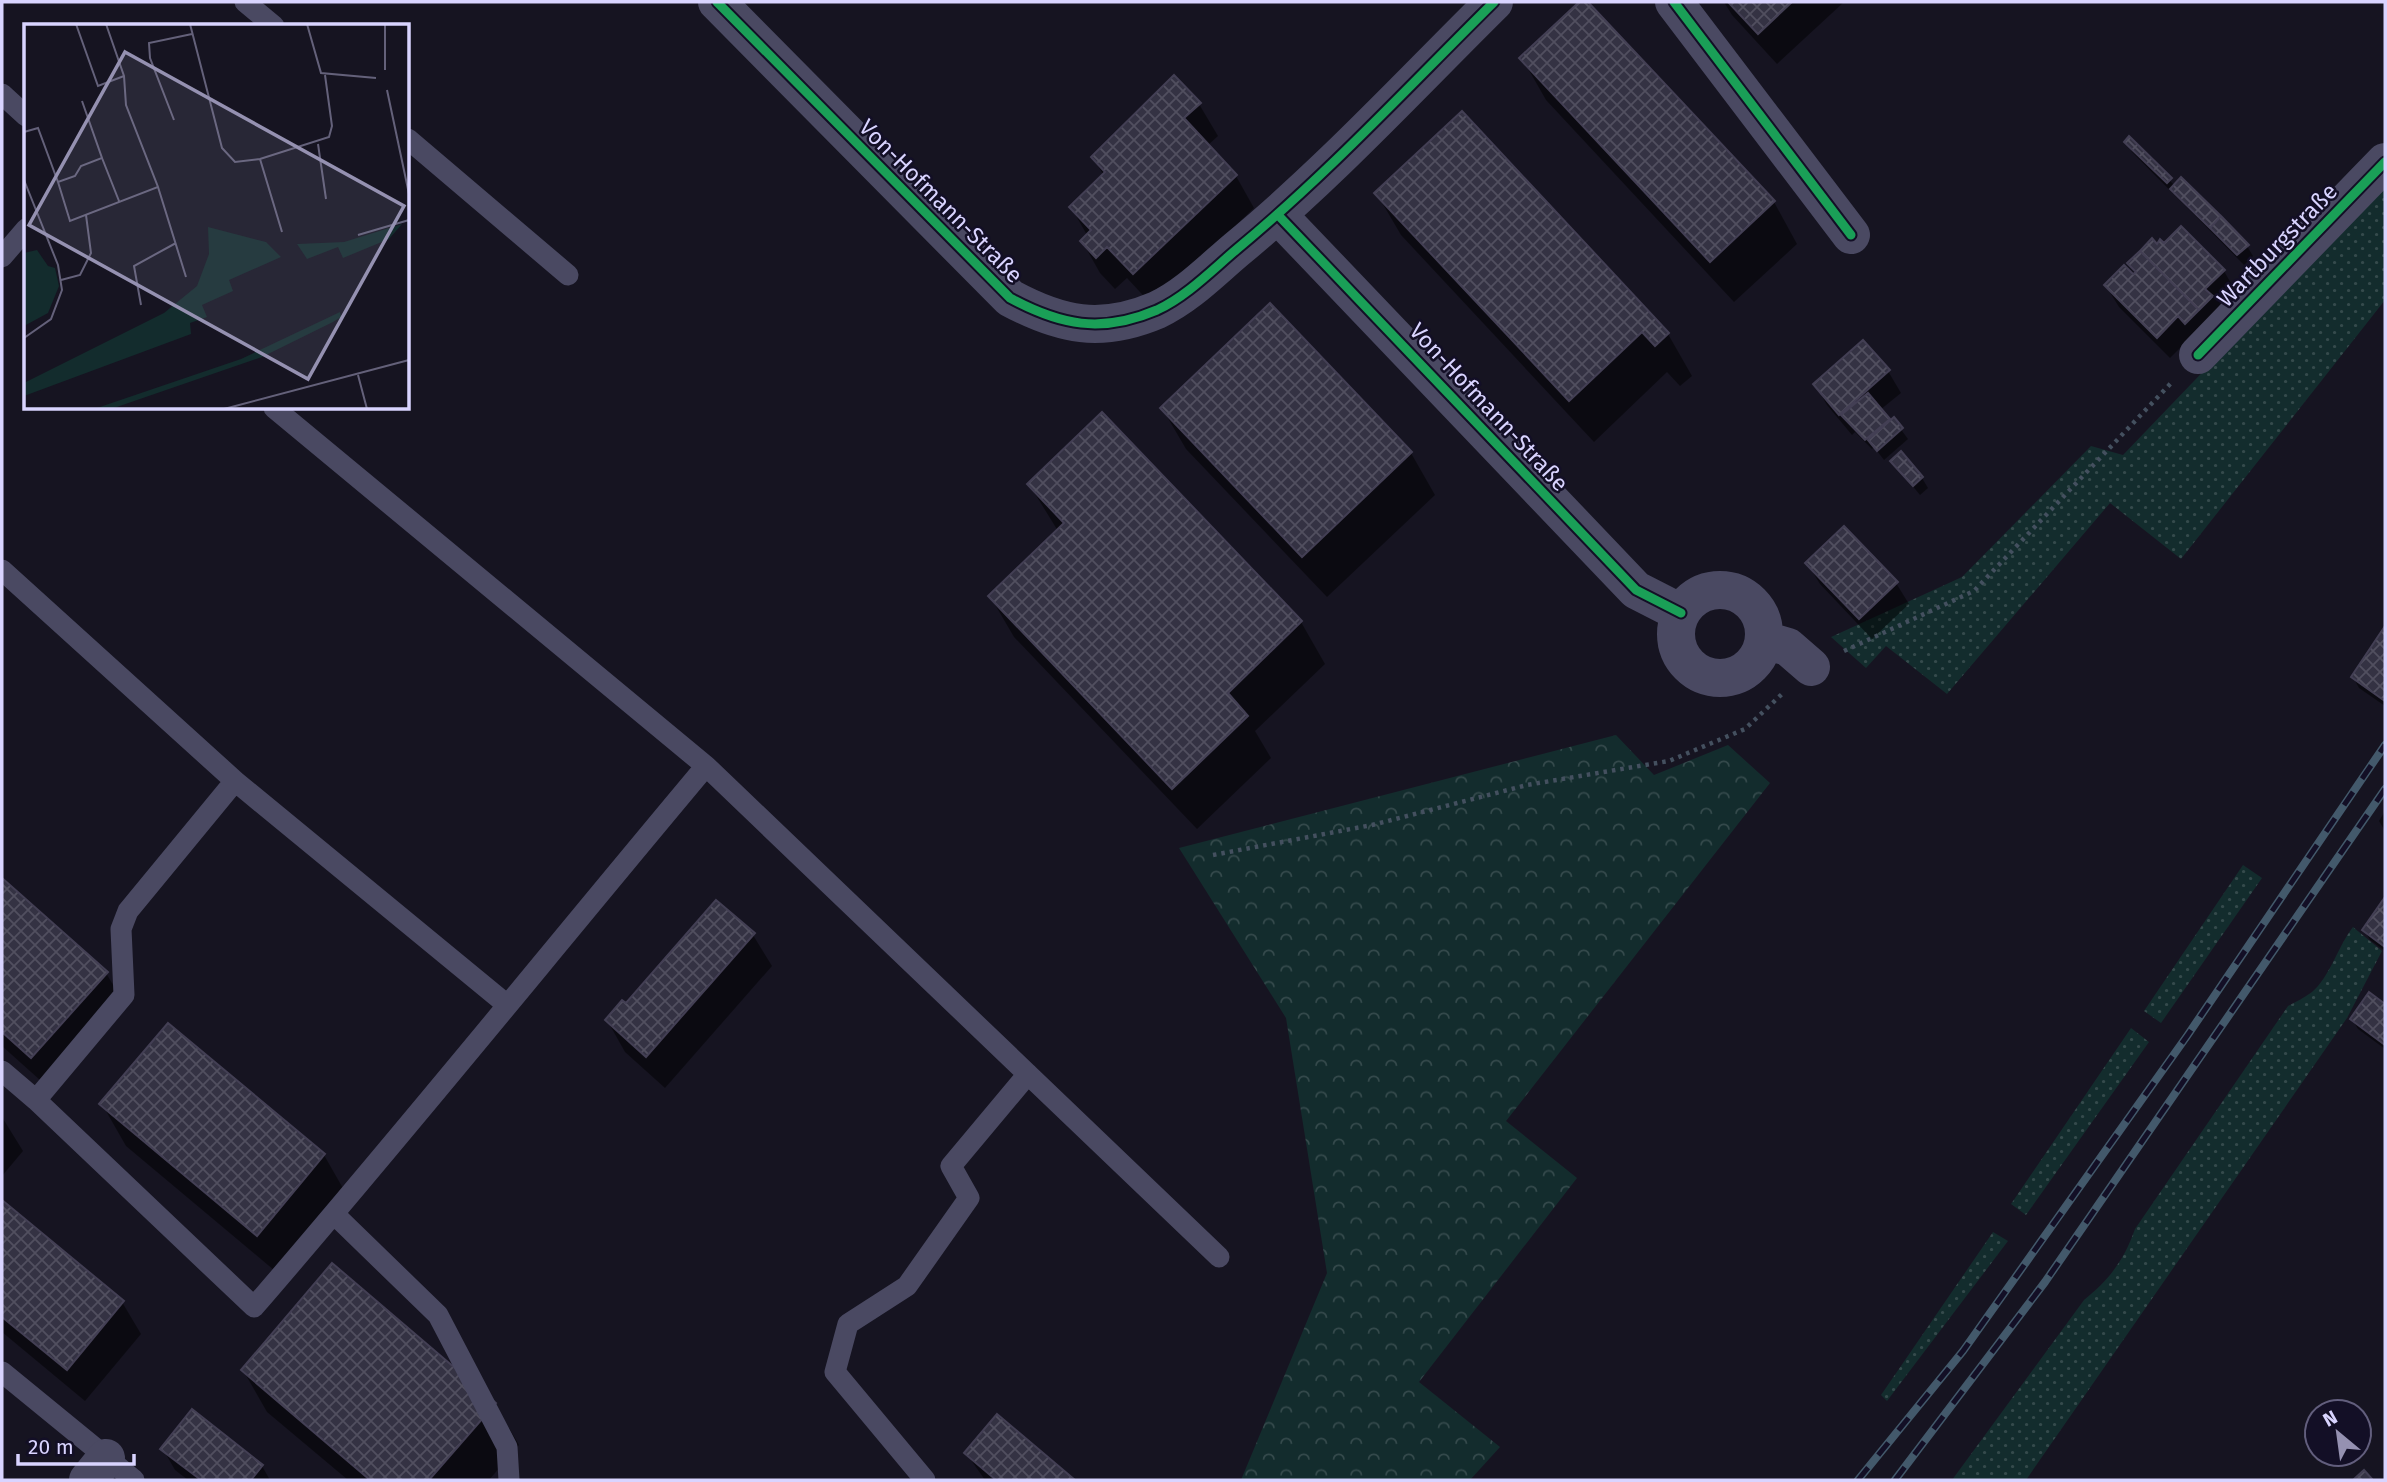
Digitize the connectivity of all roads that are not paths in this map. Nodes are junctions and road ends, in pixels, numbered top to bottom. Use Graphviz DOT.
graph roads {
  1 [pos="244,2"];
  2 [pos="716,2"];
  3 [pos="1494,2"];
  4 [pos="1674,2"];
  5 [pos="272,24"];
  6 [pos="2,94"];
  7 [pos="24,114"];
  8 [pos="410,141"];
  9 [pos="2385,162"];
  10 [pos="1278,215"];
  11 [pos="24,231"];
  12 [pos="1851,235"];
  13 [pos="2,257"];
  14 [pos="568,275"];
  15 [pos="2198,355"];
  16 [pos="276,410"];
  17 [pos="2,570"];
  18 [pos="1681,613"];
  19 [pos="1764,640"];
  20 [pos="1811,667"];
  21 [pos="706,766"];
  22 [pos="235,781"];
  23 [pos="506,1004"];
  24 [pos="2,1071"];
  25 [pos="1028,1074"];
  26 [pos="36,1100"];
  27 [pos="334,1214"];
  28 [pos="1219,1257"];
  29 [pos="2,1372"];
  30 [pos="109,1473"];
  31 [pos="509,1480"];
  32 [pos="925,1480"];
  1 -- 5 [label="lane"];
  2 -- 10 [label="street, Von-Hofmann-Straße"];
  3 -- 10 [label="street, Von-Hofmann-Straße"];
  4 -- 12 [label="street"];
  6 -- 7 [label="lane"];
  8 -- 14 [label="lane"];
  9 -- 15 [label="street, Wartburgstraße"];
  10 -- 18 [label="street, Von-Hofmann-Straße"];
  11 -- 13 [label="lane"];
  16 -- 21 [label="lane"];
  17 -- 22 [label="lane"];
  18 -- 19 [label="street"];
  18 -- 19 [label="street"];
  19 -- 20 [label="street"];
  21 -- 23 [label="lane"];
  21 -- 25 [label="lane"];
  22 -- 23 [label="lane"];
  22 -- 26 [label="lane"];
  23 -- 27 [label="lane"];
  24 -- 26 [label="lane"];
  25 -- 28 [label="lane"];
  25 -- 32 [label="lane"];
  26 -- 27 [label="lane"];
  27 -- 31 [label="lane"];
  29 -- 30 [label="lane"];
}
